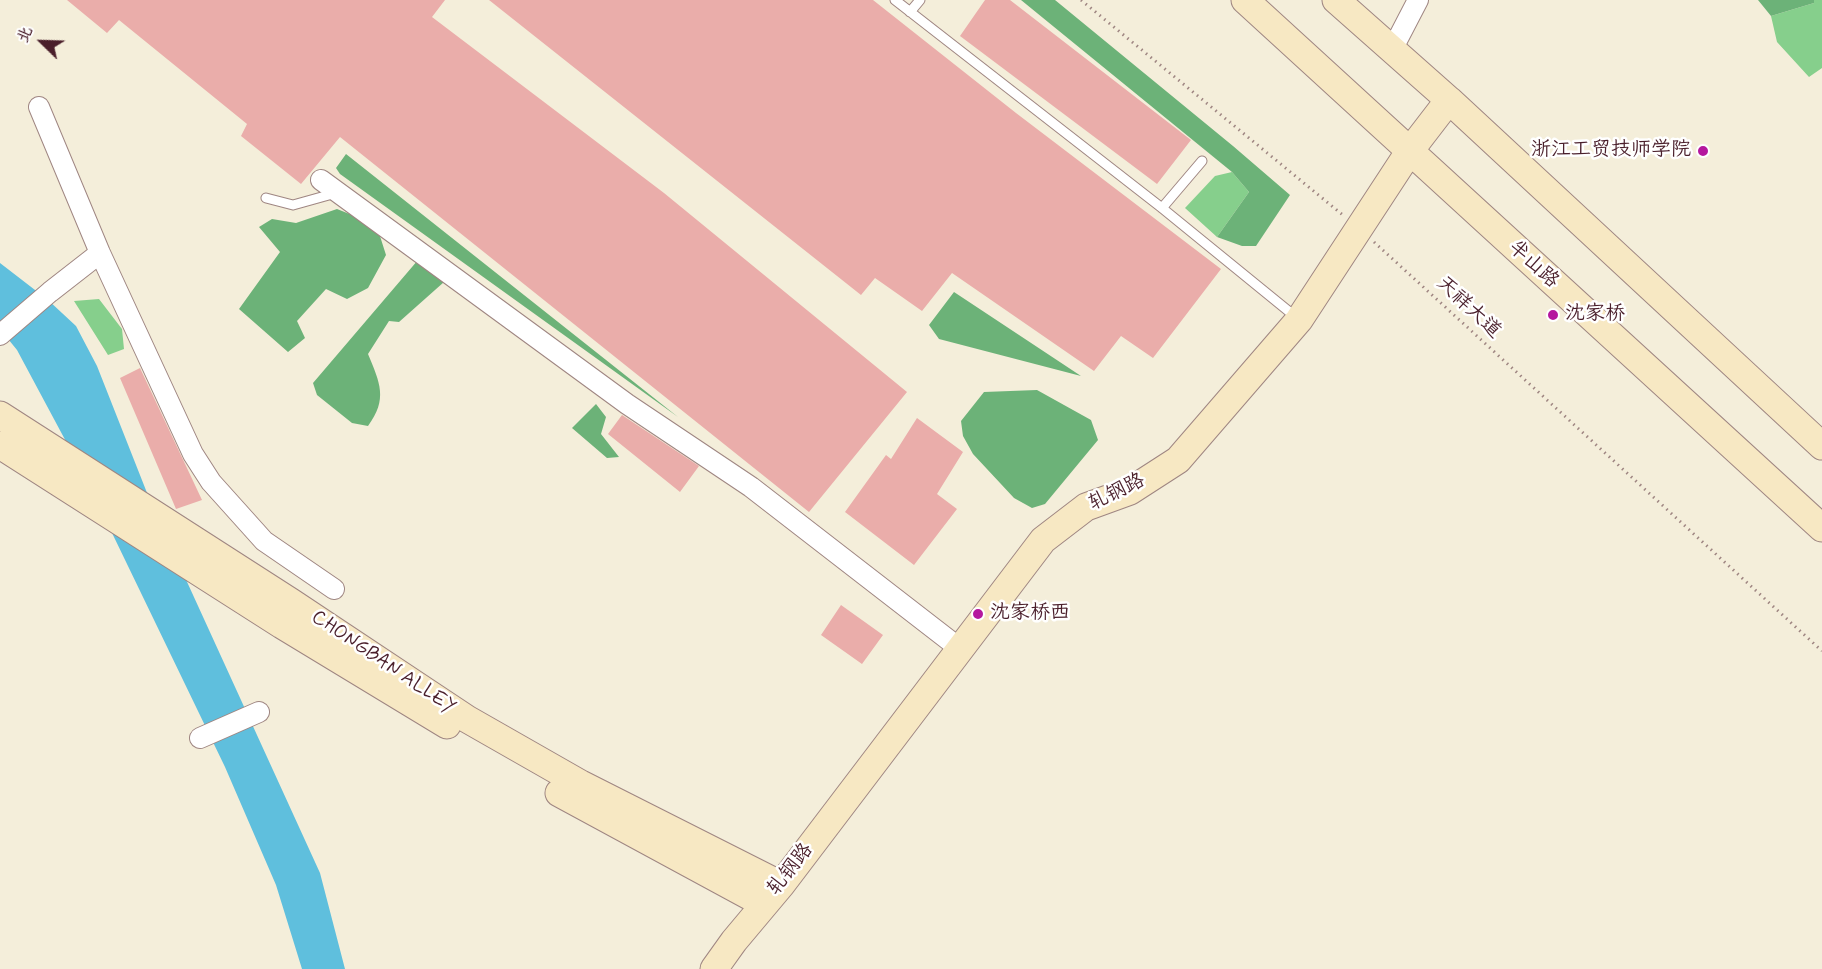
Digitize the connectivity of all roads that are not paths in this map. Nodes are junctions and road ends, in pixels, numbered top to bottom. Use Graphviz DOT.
graph roads {
  1 [pos="895,0"];
  2 [pos="920,0"];
  3 [pos="1245,0"];
  4 [pos="1336,0"];
  5 [pos="1418,0"];
  6 [pos="910,12"];
  7 [pos="1392,50"];
  8 [pos="1449,100"];
  9 [pos="39,107"];
  10 [pos="1409,152"];
  11 [pos="1202,161"];
  12 [pos="321,180"];
  13 [pos="336,193"];
  14 [pos="266,198"];
  15 [pos="1162,208"];
  16 [pos="100,254"];
  17 [pos="1299,320"];
  18 [pos="0,335"];
  19 [pos="0,415"];
  20 [pos="0,445"];
  21 [pos="1822,446"];
  22 [pos="65,471"];
  23 [pos="1822,528"];
  24 [pos="334,589"];
  25 [pos="959,648"];
  26 [pos="259,712"];
  27 [pos="200,738"];
  28 [pos="772,894"];
  29 [pos="714,969"];
  1 -- 6 [label="lane"];
  2 -- 6 [label="lane"];
  3 -- 10 [label="street, 半山路"];
  4 -- 7 [label="street"];
  5 -- 7 [label="street"];
  6 -- 15 [label="lane"];
  7 -- 8 [label="street"];
  8 -- 10 [label="street, 轧钢路"];
  8 -- 21 [label="street"];
  9 -- 16 [label="street"];
  10 -- 17 [label="street, 轧钢路"];
  10 -- 23 [label="street, 半山路"];
  11 -- 15 [label="lane"];
  12 -- 13 [label="street"];
  13 -- 14 [label="lane"];
  13 -- 25 [label="street"];
  15 -- 17 [label="lane"];
  16 -- 18 [label="street"];
  16 -- 24 [label="street"];
  17 -- 25 [label="street, 轧钢路"];
  19 -- 22 [label="street, CHONGBAN ALLEY"];
  20 -- 22 [label="street, CHONGBAN ALLEY"];
  22 -- 28 [label="street, CHONGBAN ALLEY"];
  22 -- 28 [label="street, CHONGBAN ALLEY"];
  25 -- 28 [label="street, 轧钢路"];
  26 -- 27 [label="street"];
  28 -- 29 [label="street, 轧钢路"];
}
